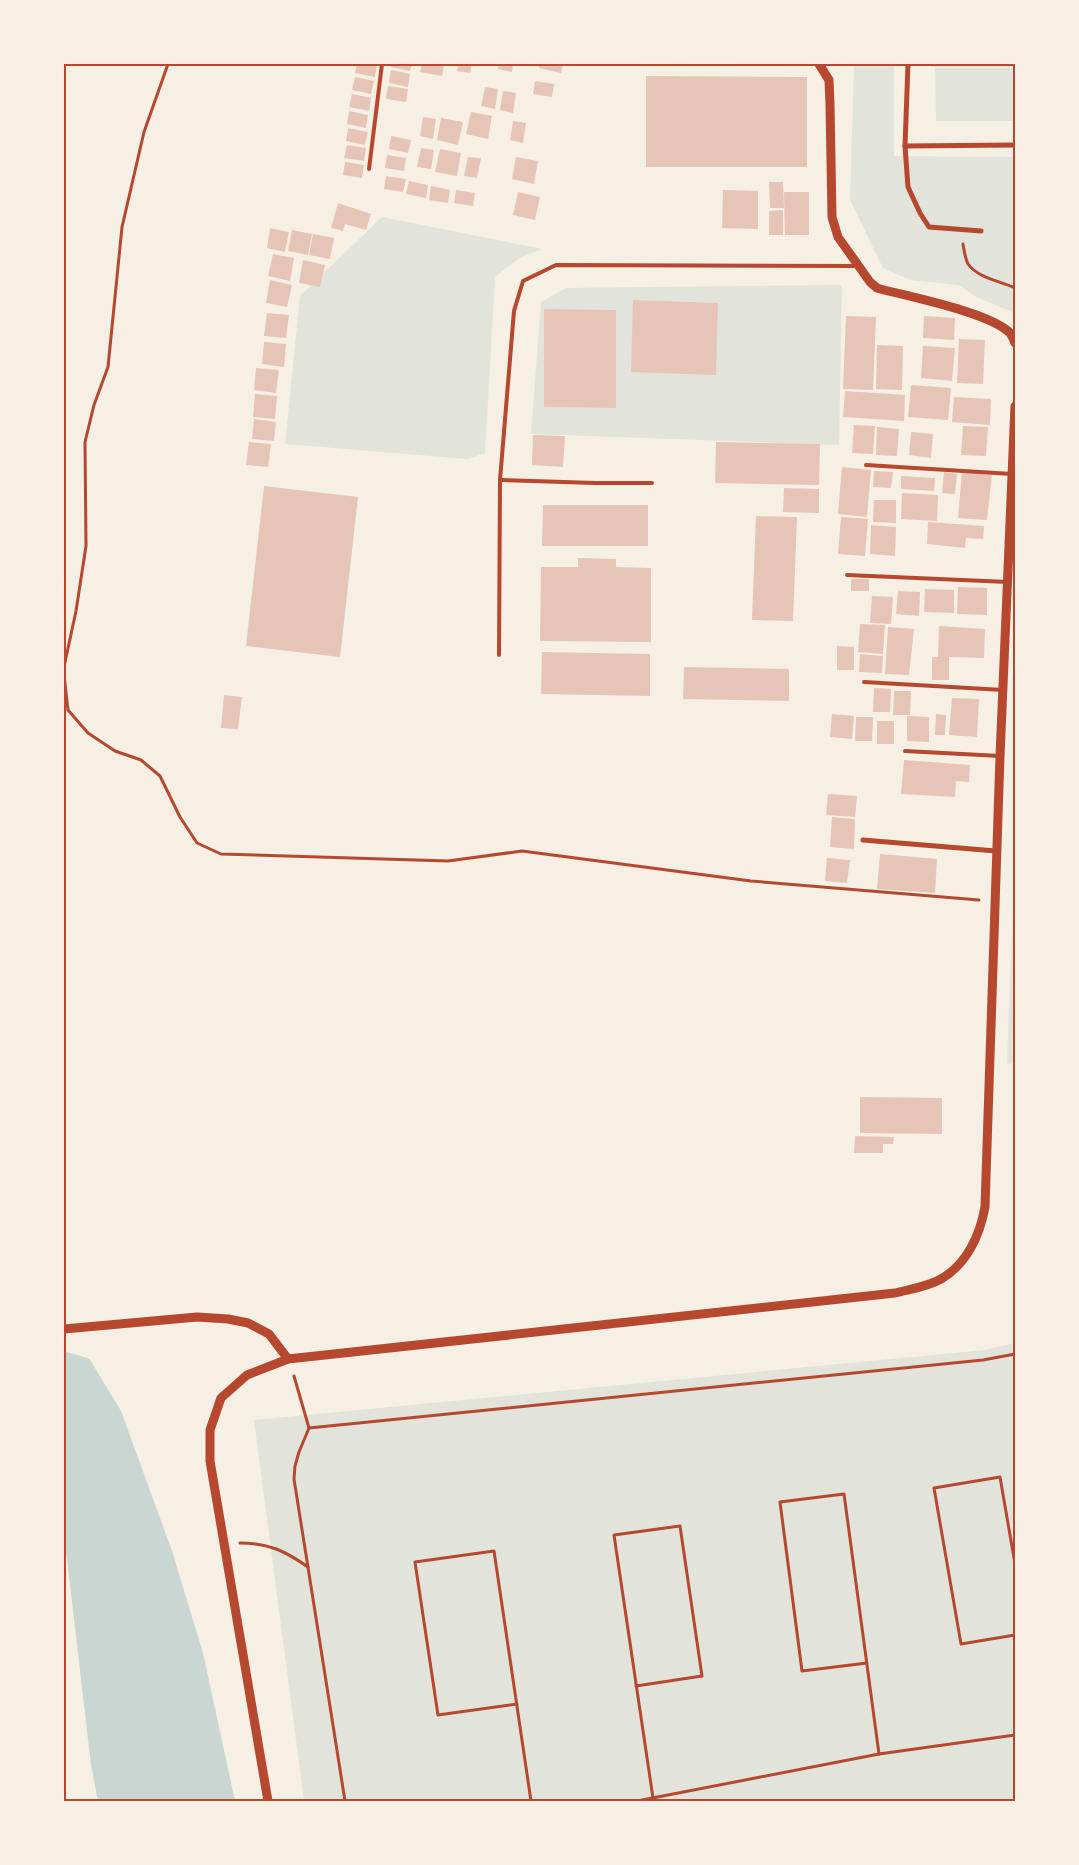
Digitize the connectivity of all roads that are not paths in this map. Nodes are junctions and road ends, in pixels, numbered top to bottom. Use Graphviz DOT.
graph roads {
  1 [pos="382,64"];
  2 [pos="819,64"];
  3 [pos="908,64"];
  4 [pos="1015,145"];
  5 [pos="906,146"];
  6 [pos="369,169"];
  7 [pos="981,231"];
  8 [pos="858,266"];
  9 [pos="1015,343"];
  10 [pos="1015,406"];
  11 [pos="866,464"];
  12 [pos="1012,474"];
  13 [pos="500,480"];
  14 [pos="652,483"];
  15 [pos="847,575"];
  16 [pos="1008,582"];
  17 [pos="499,655"];
  18 [pos="864,682"];
  19 [pos="1003,690"];
  20 [pos="905,751"];
  21 [pos="1000,756"];
  22 [pos="863,840"];
  23 [pos="996,851"];
  24 [pos="64,1329"];
  25 [pos="288,1359"];
  26 [pos="268,1801"];
  1 -- 6 [label="lane"];
  2 -- 8 [label="street"];
  3 -- 5 [label="street"];
  4 -- 5 [label="street"];
  5 -- 7 [label="street"];
  8 -- 9 [label="street"];
  8 -- 13 [label="lane"];
  10 -- 12 [label="street"];
  11 -- 12 [label="lane"];
  12 -- 16 [label="street"];
  13 -- 14 [label="lane"];
  13 -- 17 [label="lane"];
  15 -- 16 [label="lane"];
  16 -- 19 [label="street"];
  18 -- 19 [label="lane"];
  19 -- 21 [label="street"];
  20 -- 21 [label="lane"];
  21 -- 23 [label="street"];
  22 -- 23 [label="street"];
  23 -- 25 [label="street"];
  24 -- 25 [label="street"];
  25 -- 26 [label="street"];
}
